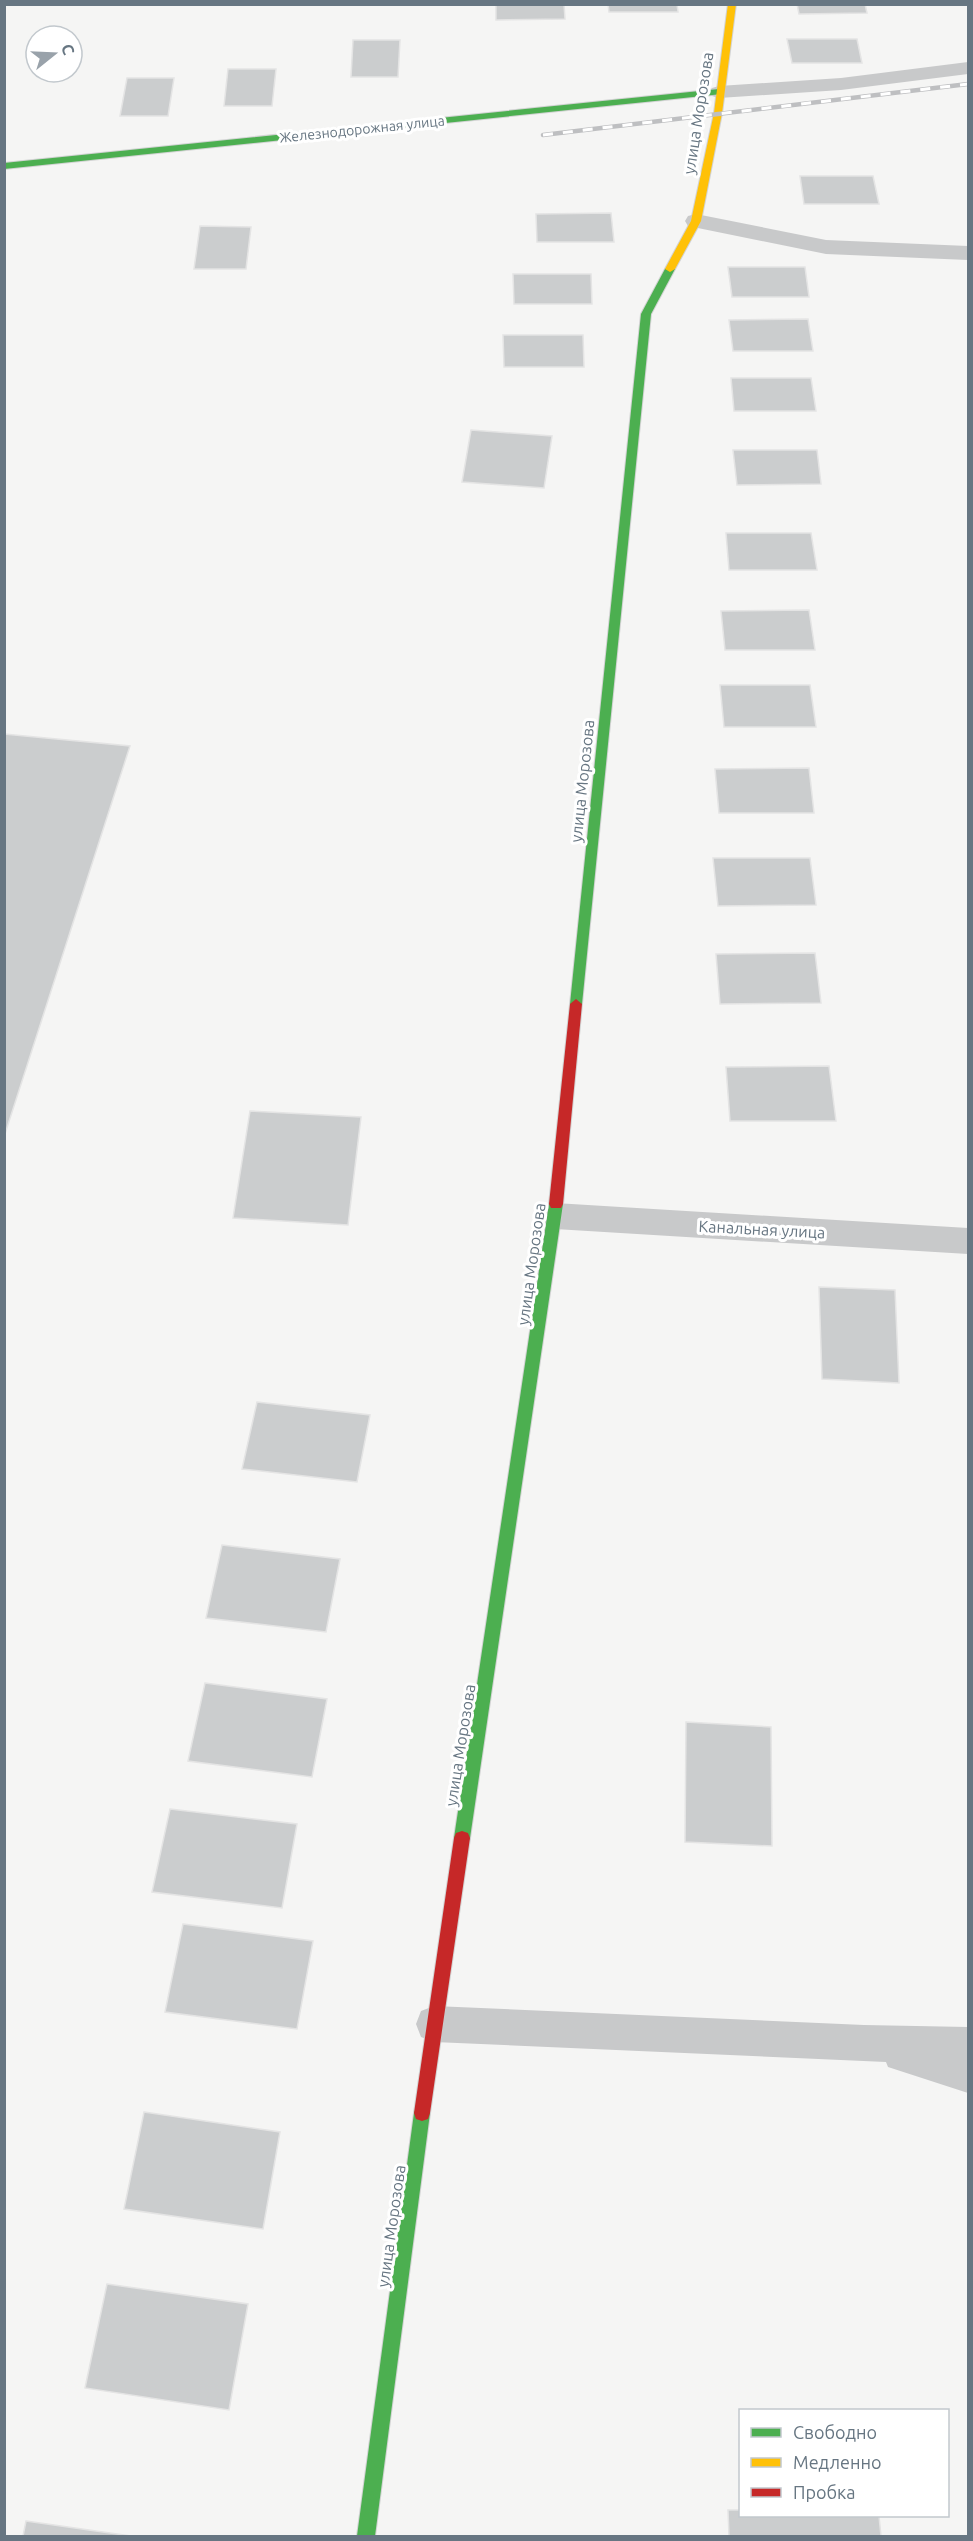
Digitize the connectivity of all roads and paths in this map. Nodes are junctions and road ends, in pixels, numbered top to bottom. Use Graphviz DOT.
graph roads {
  1 [pos="732,4"];
  2 [pos="969,68"];
  3 [pos="719,92"];
  4 [pos="4,166"];
  5 [pos="696,221"];
  6 [pos="969,253"];
  7 [pos="555,1216"];
  8 [pos="969,1241"];
  9 [pos="434,2024"];
  10 [pos="864,2043"];
  11 [pos="969,2045"];
  12 [pos="969,2075"];
  13 [pos="366,2536"];
  1 -- 3 [label="street, улица Морозова"];
  2 -- 3 [label="lane"];
  3 -- 4 [label="street, Железнодорожная улица"];
  3 -- 5 [label="street, улица Морозова"];
  5 -- 6 [label="street"];
  5 -- 7 [label="street, улица Морозова"];
  7 -- 8 [label="street, Канальная улица"];
  7 -- 9 [label="street, улица Морозова"];
  9 -- 10 [label="lane"];
  9 -- 13 [label="street, улица Морозова"];
  10 -- 11 [label="lane"];
  10 -- 12 [label="lane"];
}
